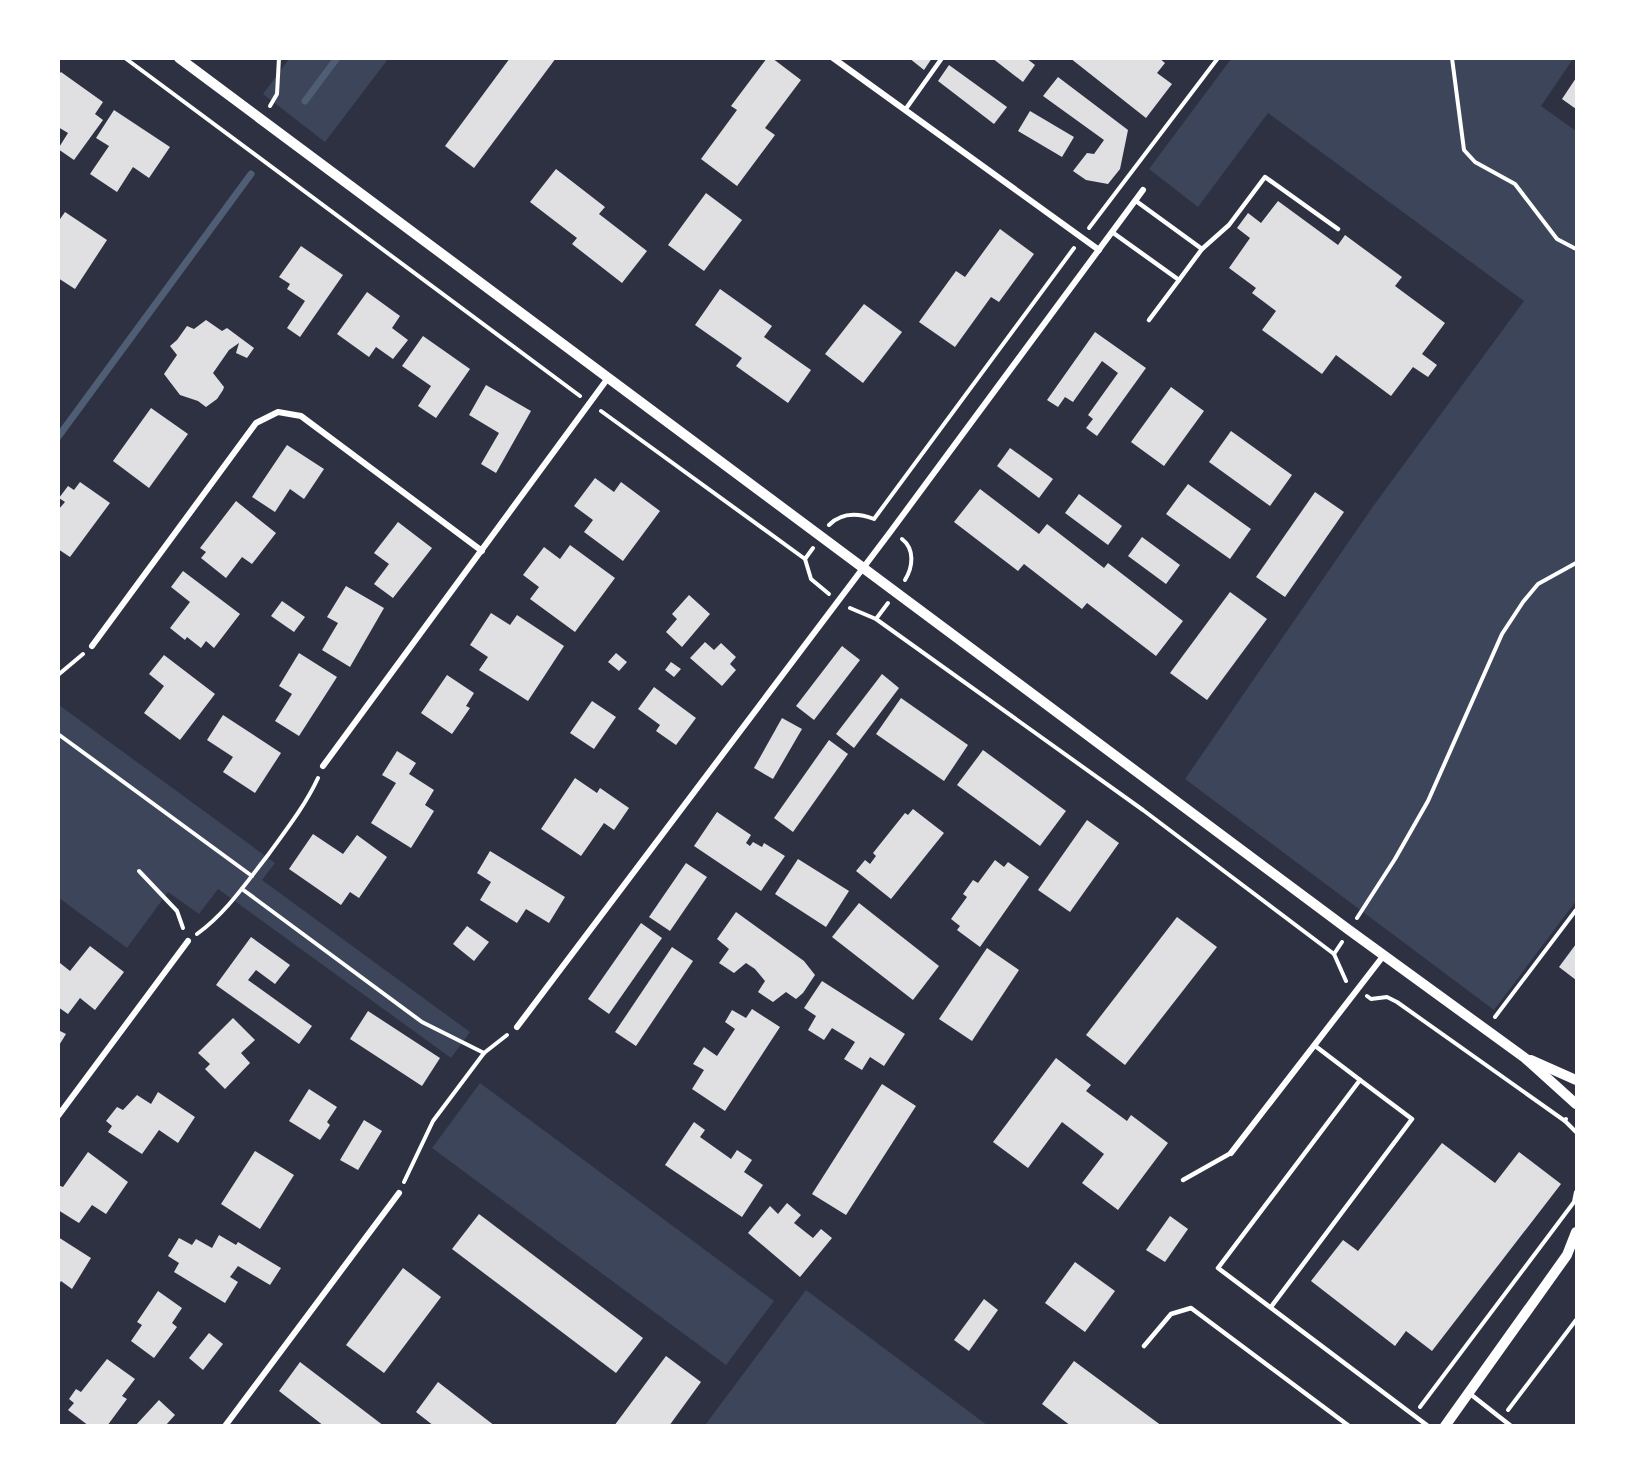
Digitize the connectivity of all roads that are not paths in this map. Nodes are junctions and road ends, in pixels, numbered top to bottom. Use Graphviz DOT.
graph roads {
  1 [pos="179,58"];
  2 [pos="833,58"];
  3 [pos="942,58"];
  4 [pos="904,110"];
  5 [pos="1143,190"];
  6 [pos="1136,201"];
  7 [pos="1338,229"];
  8 [pos="1112,232"];
  9 [pos="1202,249"];
  10 [pos="1099,250"];
  11 [pos="1179,280"];
  12 [pos="1149,321"];
  13 [pos="608,378"];
  14 [pos="482,551"];
  15 [pos="862,567"];
  16 [pos="92,646"];
  17 [pos="323,766"];
  18 [pos="188,941"];
  19 [pos="1384,955"];
  20 [pos="516,1027"];
  21 [pos="1314,1045"];
  22 [pos="1525,1058"];
  23 [pos="1360,1080"];
  24 [pos="1576,1080"];
  25 [pos="1576,1104"];
  26 [pos="58,1116"];
  27 [pos="1231,1153"];
  28 [pos="1183,1180"];
  29 [pos="399,1192"];
  30 [pos="1576,1232"];
  31 [pos="1576,1248"];
  32 [pos="1567,1255"];
  33 [pos="1271,1307"];
  34 [pos="1144,1346"];
  35 [pos="1468,1393"];
  36 [pos="225,1425"];
  37 [pos="1349,1425"];
  38 [pos="1428,1425"];
  39 [pos="1445,1425"];
  40 [pos="1511,1425"];
  1 -- 13 [label="street"];
  2 -- 4 [label="street"];
  3 -- 4 [label="lane"];
  4 -- 10 [label="street"];
  5 -- 6 [label="street"];
  6 -- 8 [label="street"];
  6 -- 9 [label="lane"];
  7 -- 9 [label="lane"];
  8 -- 10 [label="street"];
  8 -- 11 [label="lane"];
  9 -- 11 [label="lane"];
  10 -- 15 [label="street"];
  11 -- 12 [label="lane"];
  13 -- 14 [label="street"];
  13 -- 15 [label="street"];
  14 -- 16 [label="street"];
  14 -- 17 [label="street"];
  15 -- 19 [label="street"];
  15 -- 20 [label="street"];
  18 -- 26 [label="street"];
  19 -- 21 [label="street"];
  19 -- 22 [label="street"];
  21 -- 23 [label="lane"];
  21 -- 27 [label="street"];
  22 -- 24 [label="street"];
  22 -- 25 [label="street"];
  23 -- 33 [label="lane"];
  23 -- 33 [label="lane"];
  27 -- 28 [label="lane"];
  29 -- 36 [label="street"];
  30 -- 32 [label="street"];
  31 -- 32 [label="street"];
  32 -- 35 [label="street"];
  33 -- 38 [label="lane"];
  34 -- 37 [label="lane"];
  35 -- 39 [label="street"];
  35 -- 40 [label="lane"];
}
